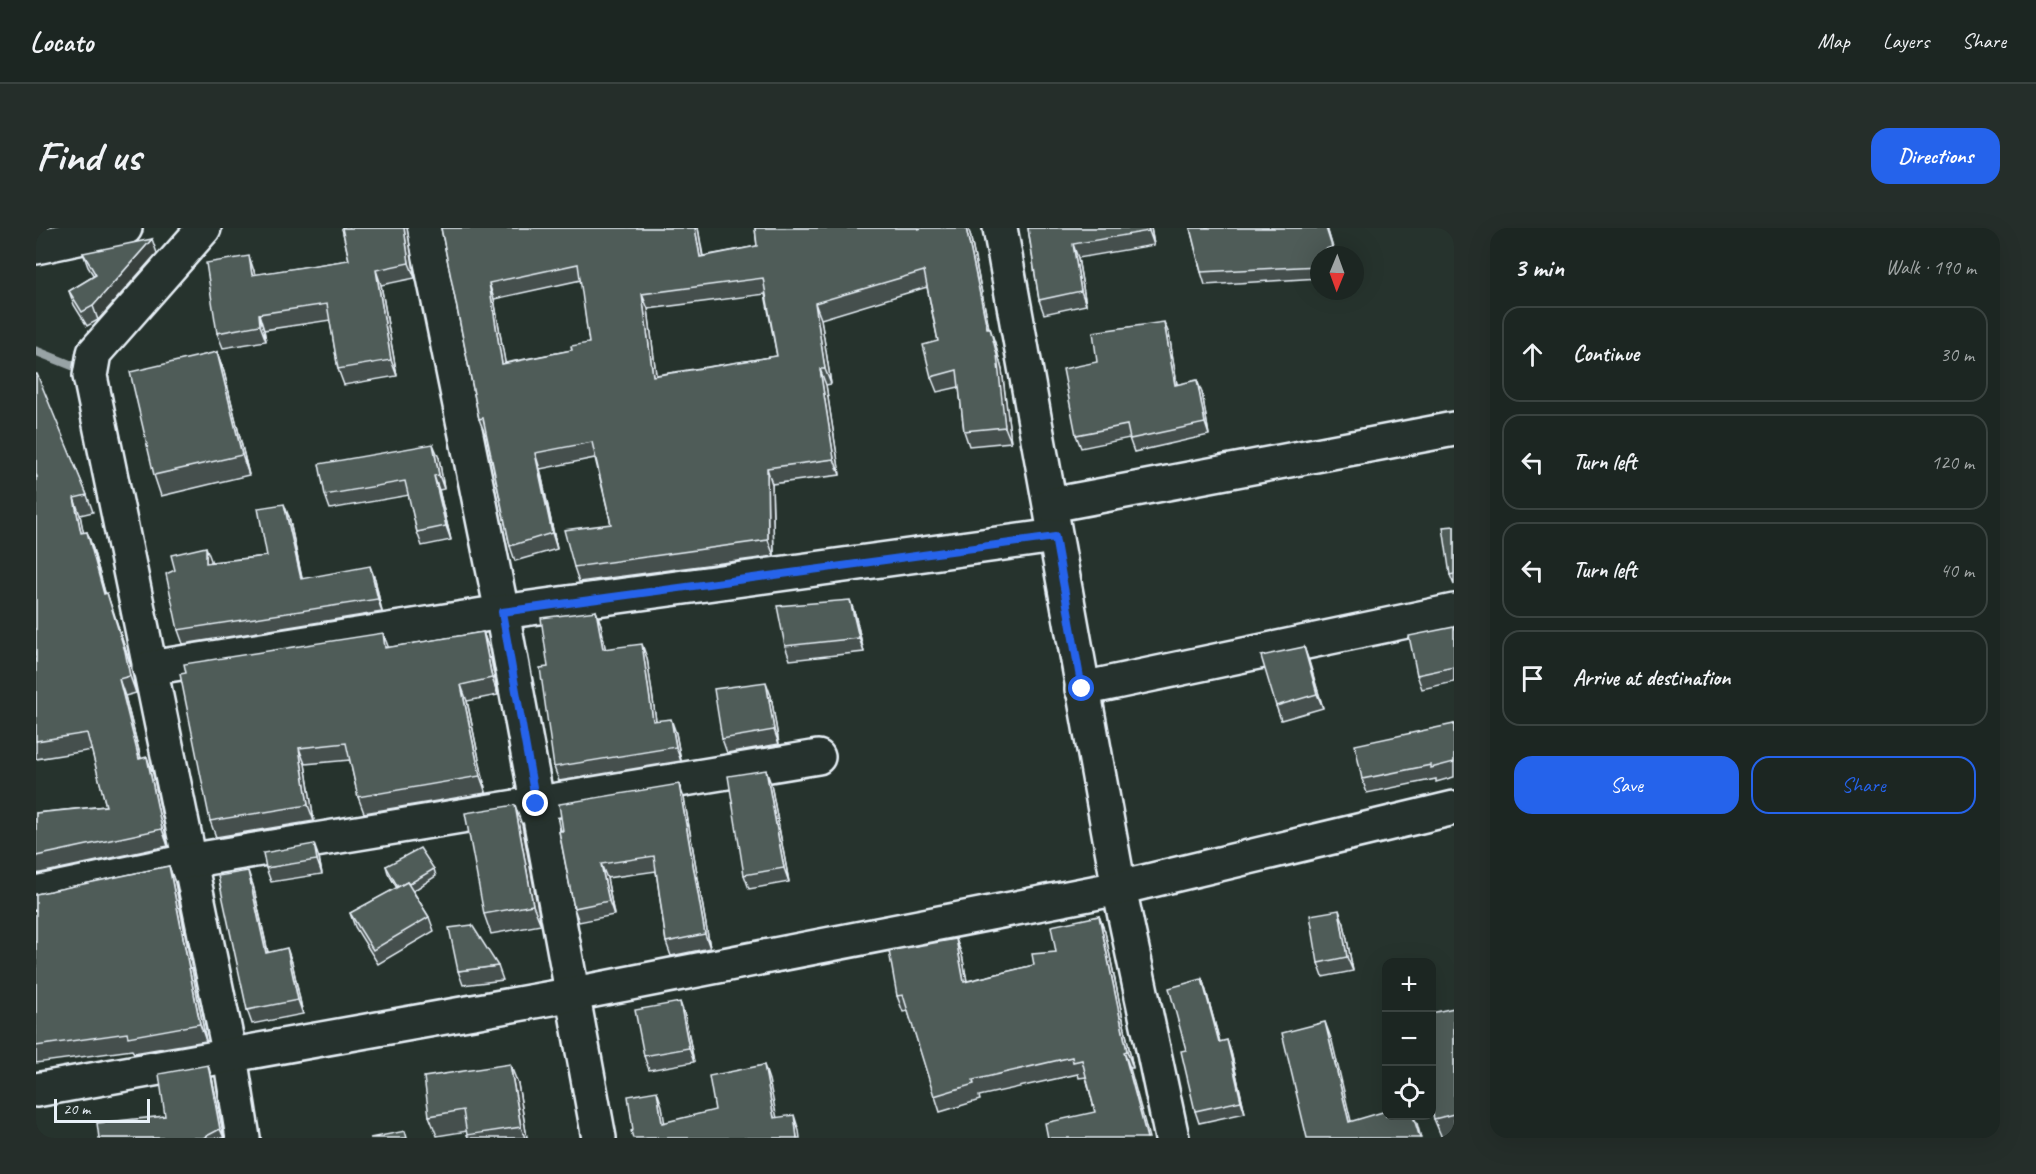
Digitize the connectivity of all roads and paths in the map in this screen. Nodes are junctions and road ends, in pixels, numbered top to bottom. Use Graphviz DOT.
graph roads {
  1 [pos="125,228"];
  2 [pos="204,228"];
  3 [pos="424,228"];
  4 [pos="1000,228"];
  5 [pos="36,248"];
  6 [pos="1454,429"];
  7 [pos="1053,521"];
  8 [pos="1454,611"];
  9 [pos="502,612"];
  10 [pos="149,668"];
  11 [pos="1082,689"];
  12 [pos="818,757"];
  13 [pos="536,804"];
  14 [pos="1454,808"];
  15 [pos="188,861"];
  16 [pos="1119,888"];
  17 [pos="36,893"];
  18 [pos="574,994"];
  19 [pos="230,1056"];
  20 [pos="36,1090"];
  21 [pos="243,1138"];
  22 [pos="599,1138"];
  23 [pos="1172,1138"];
  1 -- 5 [label="street"];
  2 -- 10 [label="street"];
  3 -- 9 [label="street"];
  4 -- 7 [label="street"];
  6 -- 7 [label="street"];
  7 -- 9 [label="street"];
  7 -- 11 [label="street"];
  8 -- 11 [label="street"];
  9 -- 10 [label="street"];
  9 -- 13 [label="street"];
  10 -- 15 [label="street"];
  11 -- 16 [label="street"];
  12 -- 13 [label="street"];
  13 -- 15 [label="street"];
  13 -- 18 [label="street"];
  14 -- 16 [label="street"];
  15 -- 17 [label="street"];
  15 -- 19 [label="street"];
  16 -- 18 [label="street"];
  16 -- 23 [label="street"];
  18 -- 19 [label="street"];
  18 -- 22 [label="street"];
  19 -- 20 [label="street"];
  19 -- 21 [label="street"];
}
